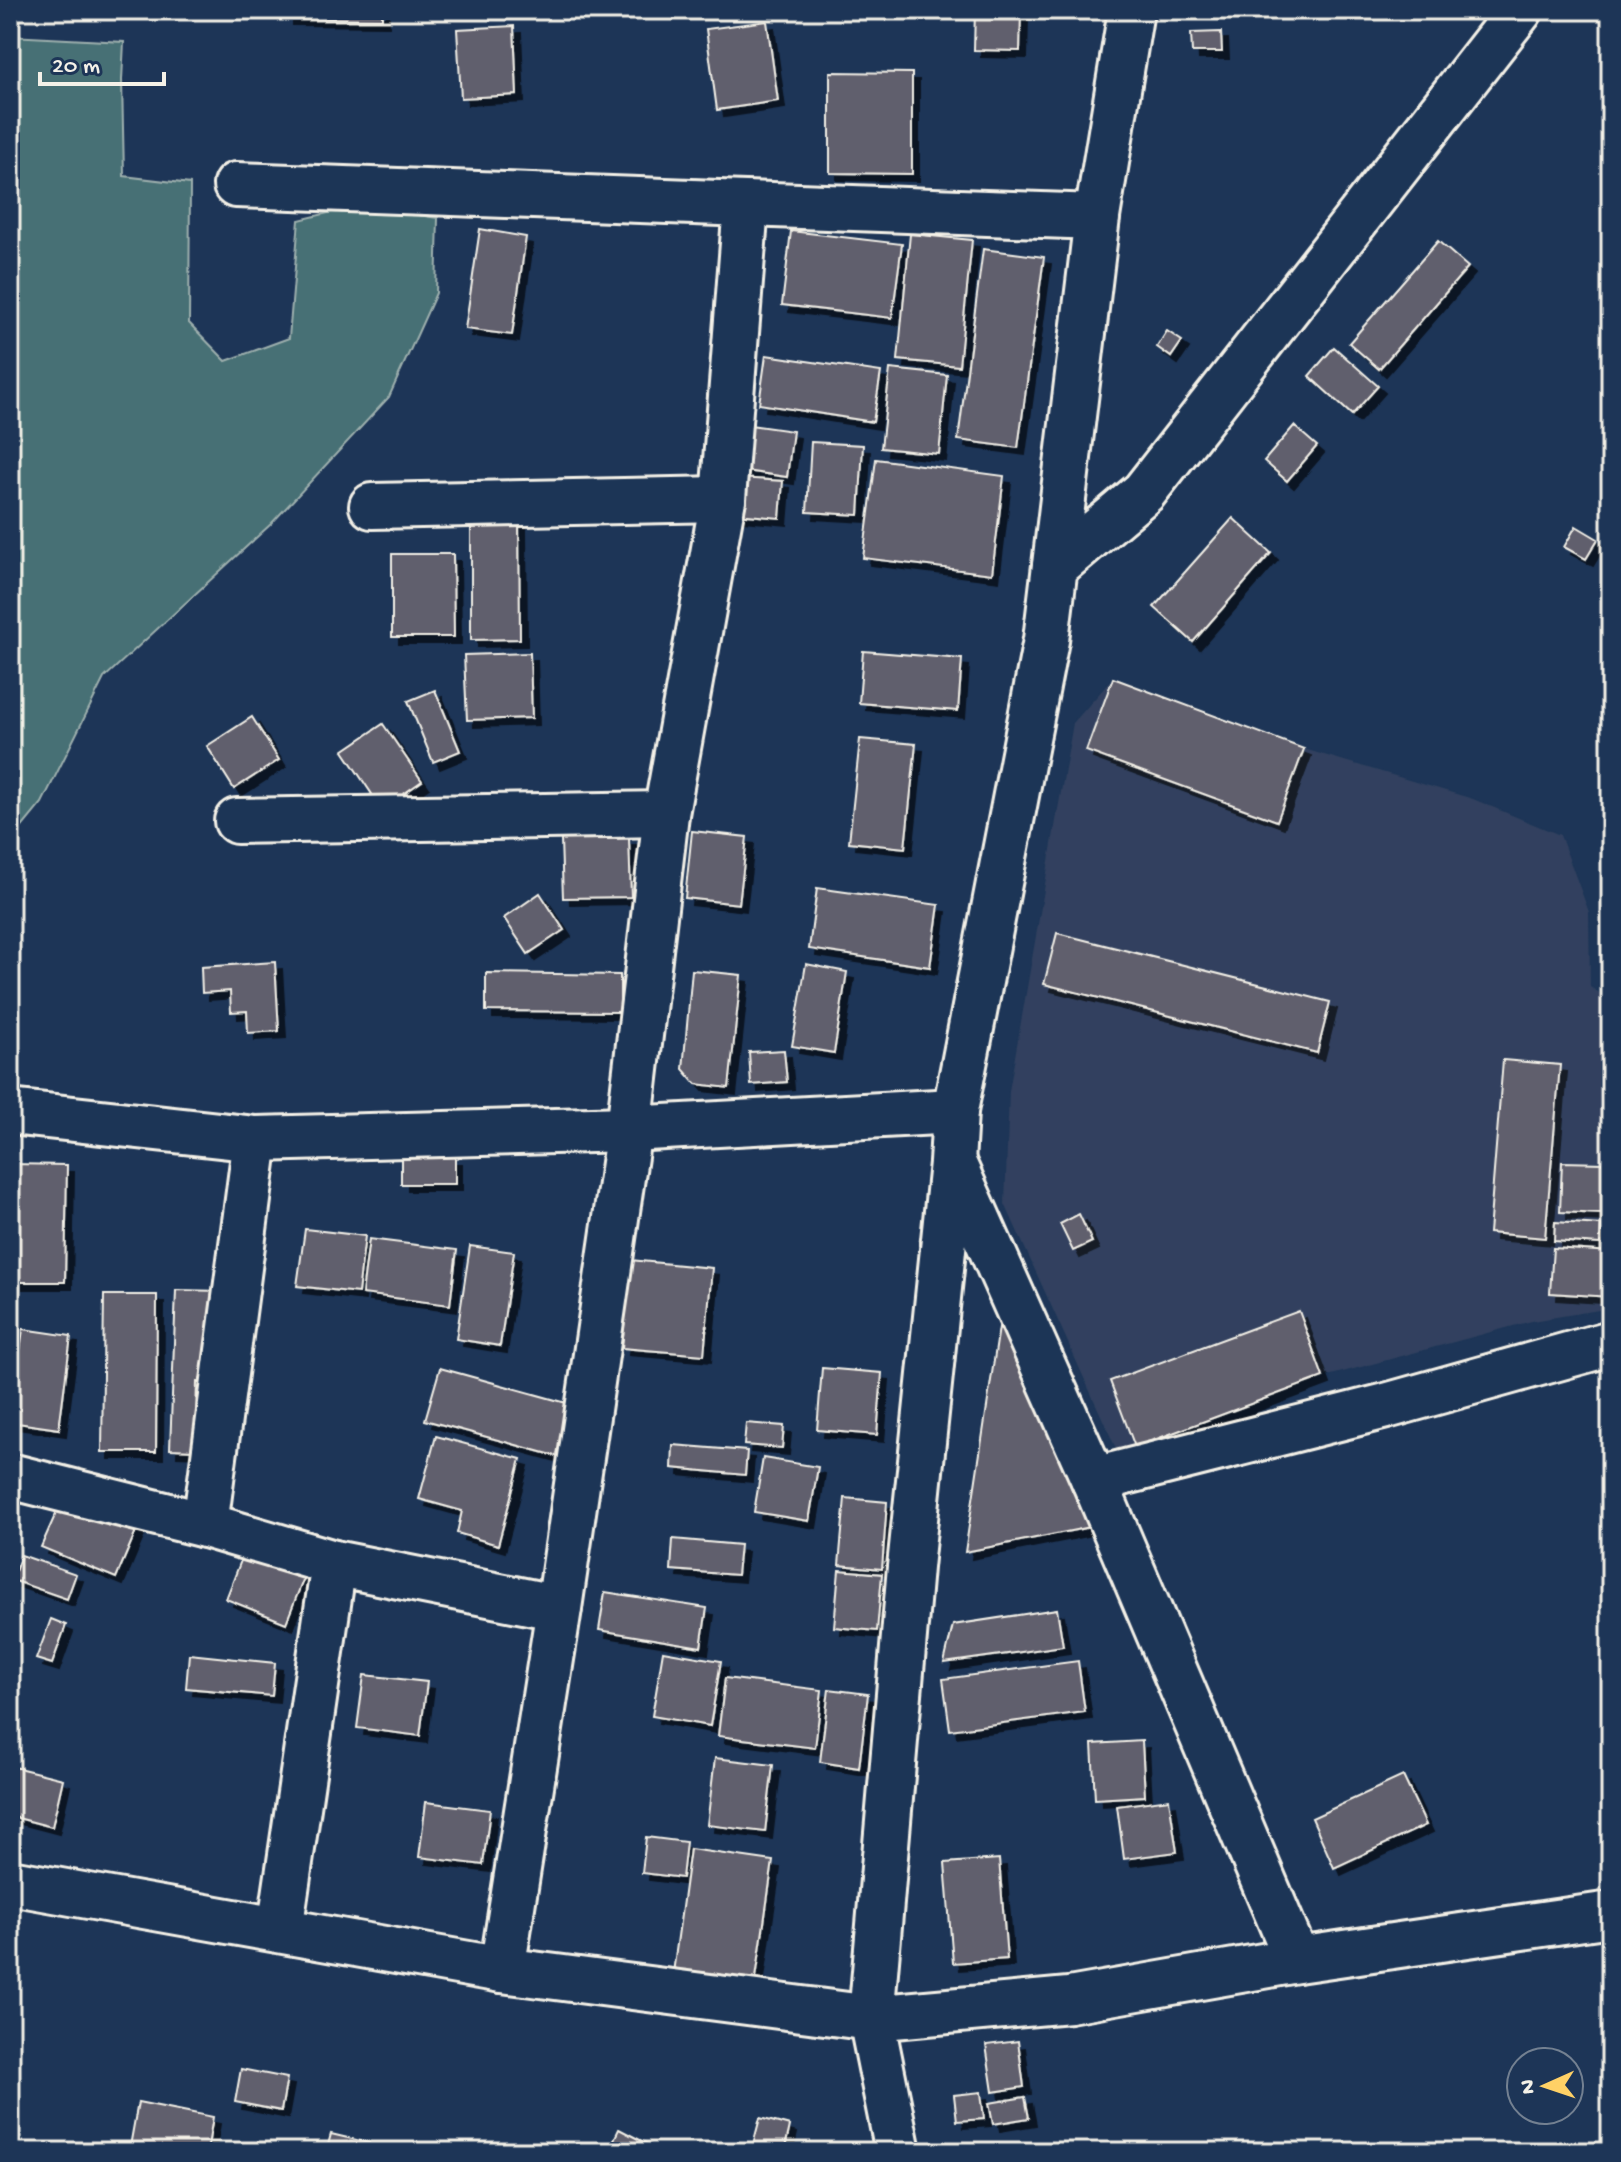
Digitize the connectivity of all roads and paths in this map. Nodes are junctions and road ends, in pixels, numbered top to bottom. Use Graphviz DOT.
graph roads {
  1 [pos="1131,10"];
  2 [pos="1520,10"];
  3 [pos="236,185"];
  4 [pos="746,205"];
  5 [pos="1097,217"];
  6 [pos="723,499"];
  7 [pos="372,506"];
  8 [pos="1055,567"];
  9 [pos="666,814"];
  10 [pos="237,821"];
  11 [pos="955,1111"];
  12 [pos="10,1112"];
  13 [pos="629,1129"];
  14 [pos="256,1139"];
  15 [pos="952,1163"];
  16 [pos="1611,1343"];
  17 [pos="10,1476"];
  18 [pos="1094,1480"];
  19 [pos="205,1525"];
  20 [pos="334,1563"];
  21 [pos="559,1608"];
  22 [pos="10,1882"];
  23 [pos="1611,1914"];
  24 [pos="280,1930"];
  25 [pos="1297,1960"];
  26 [pos="502,1970"];
  27 [pos="871,2018"];
  28 [pos="898,2152"];
  1 -- 5 [label="street"];
  2 -- 8 [label="street"];
  3 -- 4 [label="street"];
  4 -- 5 [label="street"];
  4 -- 6 [label="street"];
  5 -- 8 [label="street"];
  6 -- 7 [label="street"];
  6 -- 9 [label="street"];
  8 -- 11 [label="street"];
  9 -- 10 [label="street"];
  9 -- 13 [label="street"];
  11 -- 13 [label="street"];
  11 -- 15 [label="street"];
  12 -- 14 [label="street"];
  13 -- 14 [label="street"];
  13 -- 21 [label="street"];
  14 -- 19 [label="street"];
  15 -- 18 [label="street"];
  15 -- 27 [label="street"];
  16 -- 18 [label="street"];
  17 -- 19 [label="street"];
  18 -- 25 [label="street"];
  19 -- 20 [label="street"];
  20 -- 21 [label="street"];
  20 -- 24 [label="street"];
  21 -- 26 [label="street"];
  22 -- 24 [label="street"];
  23 -- 25 [label="street"];
  24 -- 26 [label="street"];
  25 -- 27 [label="street"];
  26 -- 27 [label="street"];
  27 -- 28 [label="street"];
}
